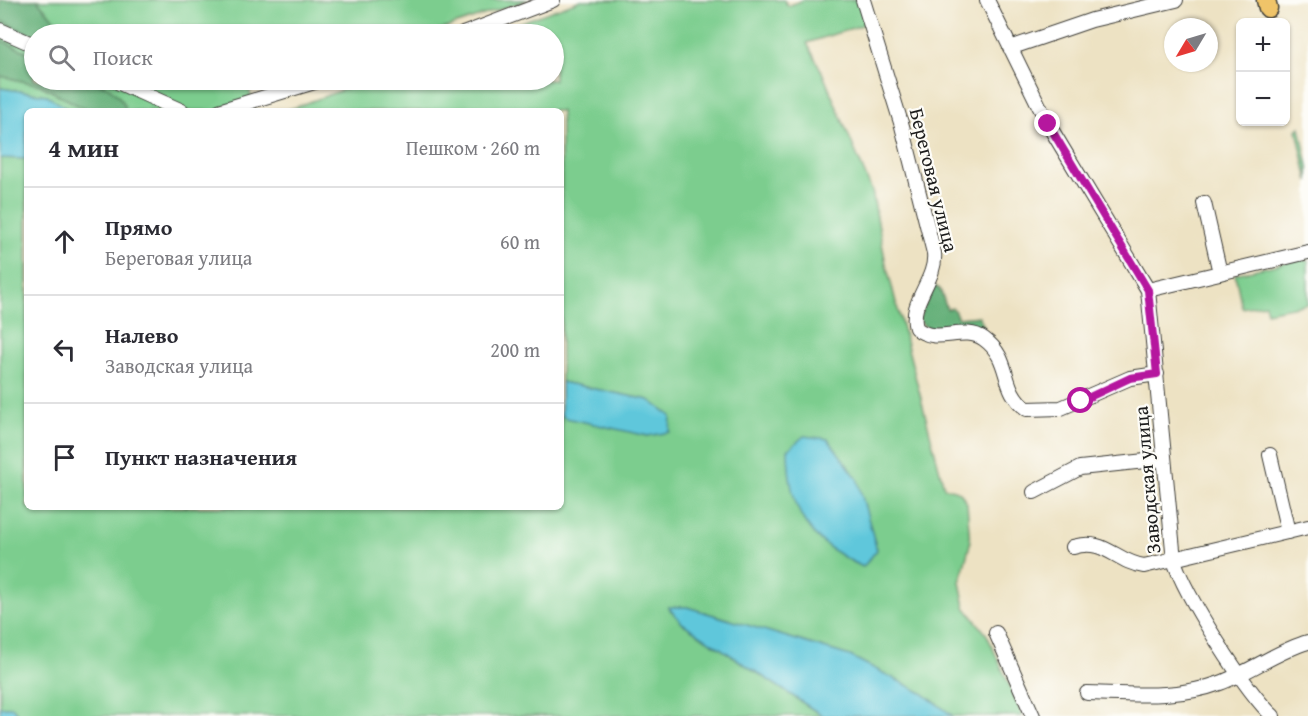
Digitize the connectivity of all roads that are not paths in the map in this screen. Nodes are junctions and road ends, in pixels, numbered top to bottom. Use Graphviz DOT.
graph roads {
  1 [pos="553,0"];
  2 [pos="862,0"];
  3 [pos="987,0"];
  4 [pos="1176,0"];
  5 [pos="489,24"];
  6 [pos="0,30"];
  7 [pos="24,41"];
  8 [pos="1010,48"];
  9 [pos="135,90"];
  10 [pos="288,90"];
  11 [pos="175,108"];
  12 [pos="229,108"];
  13 [pos="1204,203"];
  14 [pos="1308,252"];
  15 [pos="1220,273"];
  16 [pos="1148,290"];
  17 [pos="1157,374"];
  18 [pos="1269,455"];
  19 [pos="1164,459"];
  20 [pos="1034,492"];
  21 [pos="1308,527"];
  22 [pos="1288,532"];
  23 [pos="1073,547"];
  24 [pos="1174,560"];
  25 [pos="996,633"];
  26 [pos="1308,642"];
  27 [pos="1239,674"];
  28 [pos="1087,693"];
  29 [pos="1033,716"];
  30 [pos="1273,716"];
  1 -- 5 [label="street"];
  2 -- 17 [label="street, Береговая улица"];
  3 -- 8 [label="street, Заводская улица"];
  4 -- 8 [label="street"];
  6 -- 7 [label="street"];
  8 -- 16 [label="street, Заводская улица"];
  9 -- 11 [label="street"];
  10 -- 12 [label="street"];
  13 -- 15 [label="street"];
  14 -- 15 [label="street"];
  15 -- 16 [label="street"];
  16 -- 17 [label="street, Заводская улица"];
  17 -- 19 [label="street, Заводская улица"];
  18 -- 22 [label="street"];
  19 -- 20 [label="street"];
  19 -- 24 [label="street, Заводская улица"];
  21 -- 22 [label="street"];
  22 -- 24 [label="street"];
  23 -- 24 [label="street"];
  24 -- 27 [label="street, Заводская улица"];
  25 -- 29 [label="street"];
  26 -- 27 [label="street"];
  27 -- 28 [label="street"];
  27 -- 30 [label="street, Заводская улица"];
}
